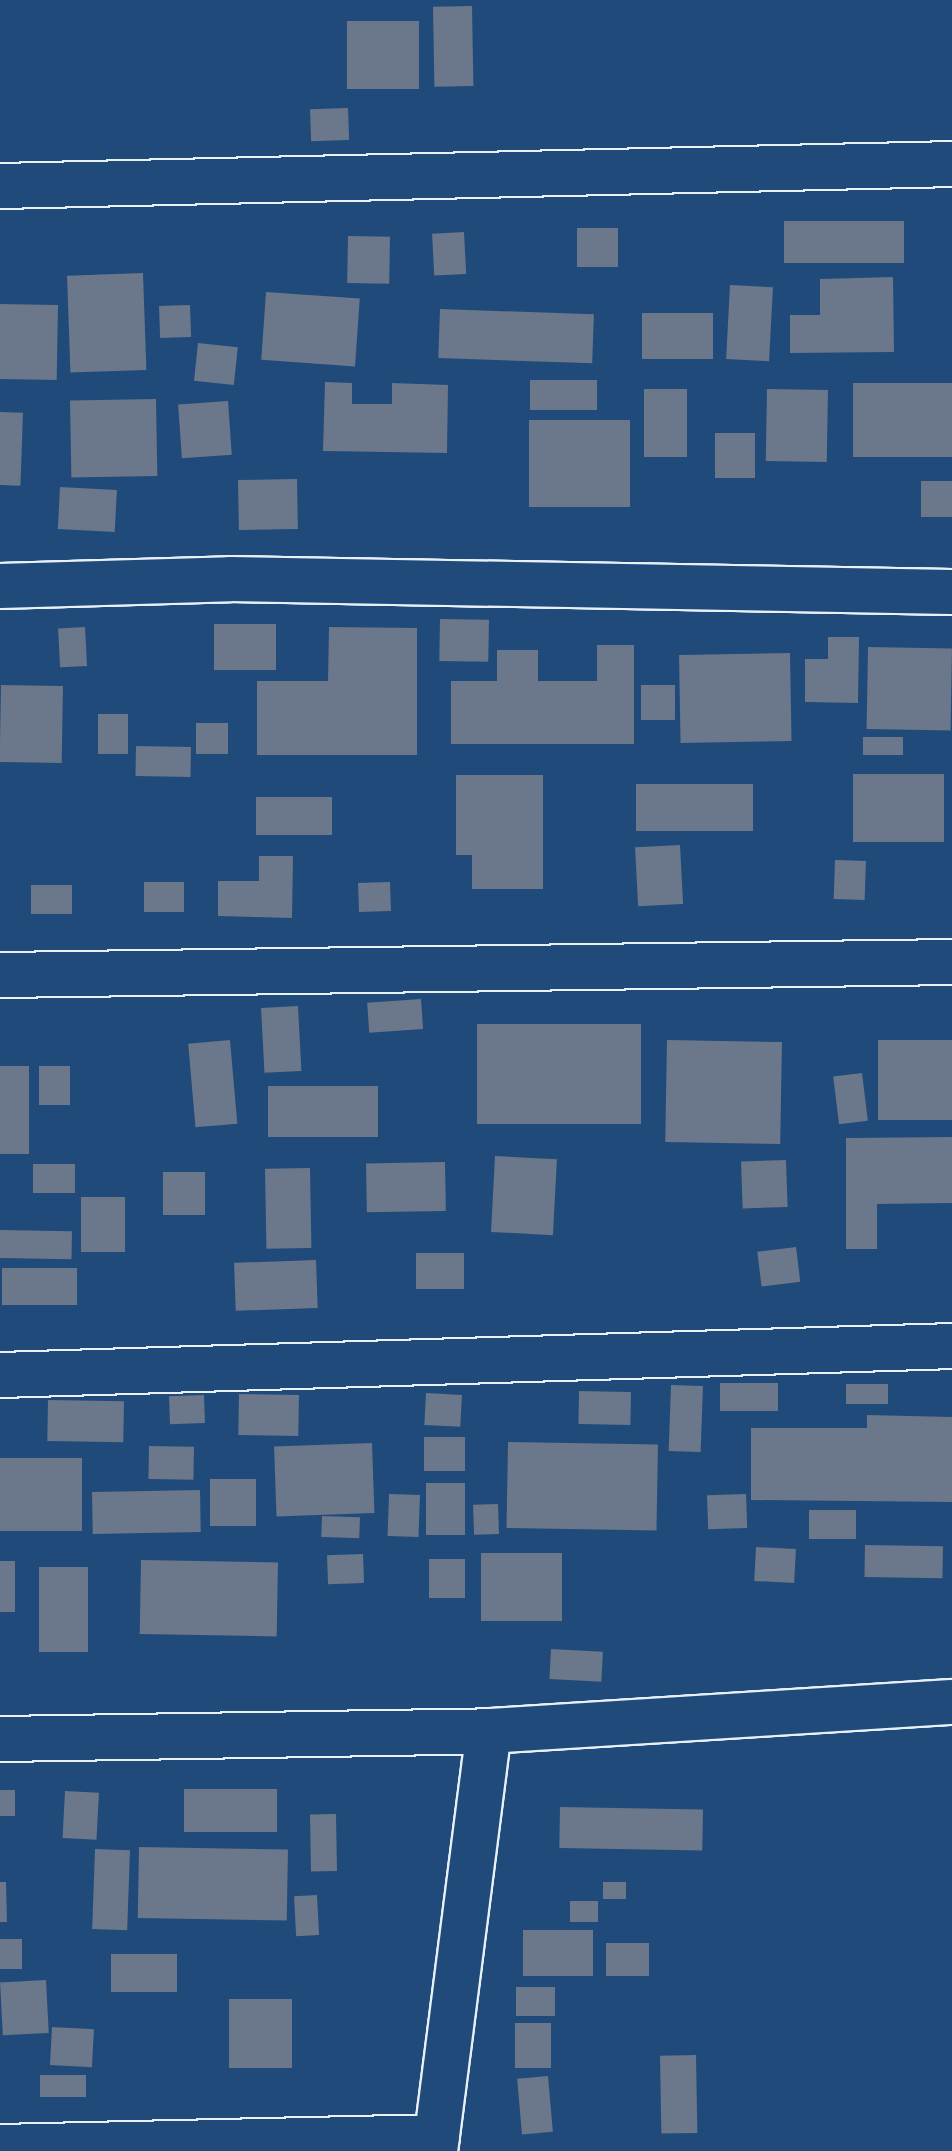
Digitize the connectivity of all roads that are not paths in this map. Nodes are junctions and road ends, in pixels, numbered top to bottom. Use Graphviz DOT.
graph roads {
  1 [pos="952,164"];
  2 [pos="0,186"];
  3 [pos="0,586"];
  4 [pos="952,592"];
  5 [pos="952,962"];
  6 [pos="0,975"];
  7 [pos="952,1346"];
  8 [pos="0,1375"];
  9 [pos="952,1702"];
  10 [pos="489,1731"];
  11 [pos="0,1739"];
  12 [pos="436,2144"];
  13 [pos="0,2147"];
  1 -- 2 [label="street"];
  3 -- 4 [label="street"];
  5 -- 6 [label="street"];
  7 -- 8 [label="street"];
  9 -- 10 [label="street"];
  10 -- 11 [label="street"];
  10 -- 12 [label="street"];
  12 -- 13 [label="street"];
}
